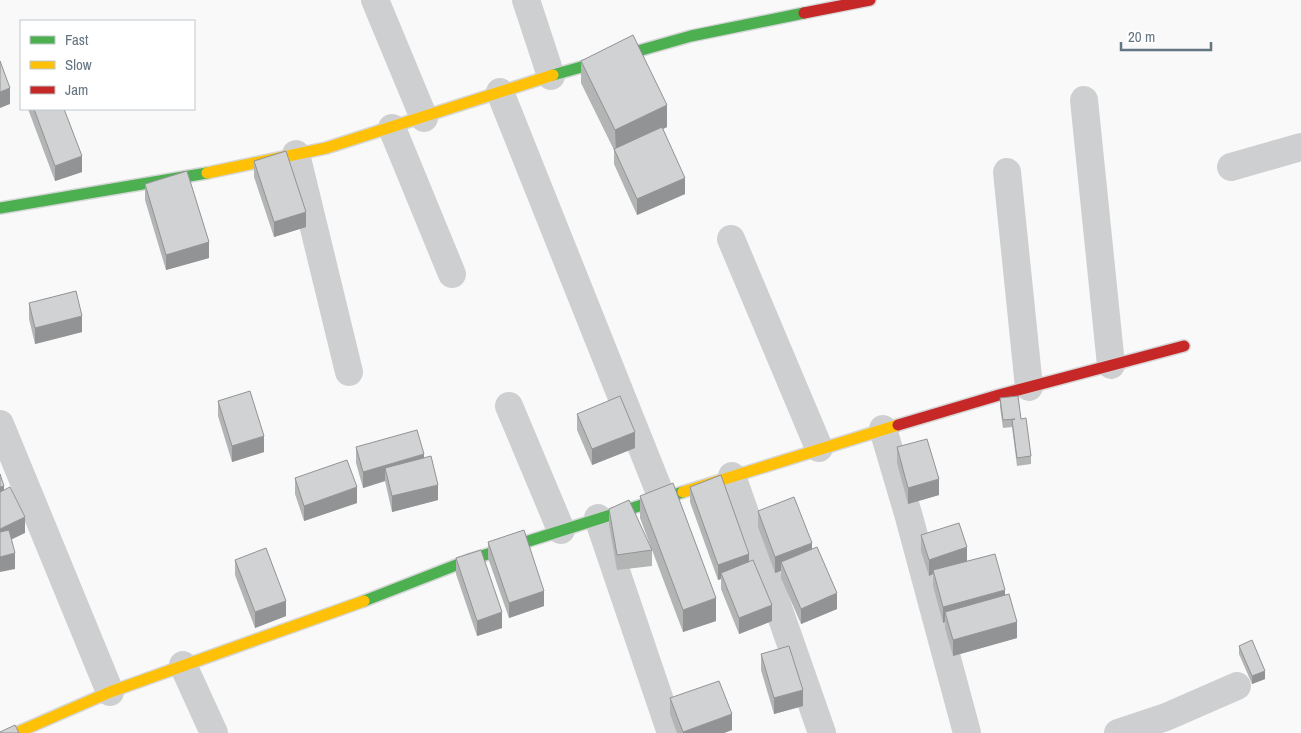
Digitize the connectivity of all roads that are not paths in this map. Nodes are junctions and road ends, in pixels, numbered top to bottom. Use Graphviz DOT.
graph roads {
  1 [pos="375,0"];
  2 [pos="526,0"];
  3 [pos="870,0"];
  4 [pos="551,76"];
  5 [pos="500,92"];
  6 [pos="1084,100"];
  7 [pos="424,118"];
  8 [pos="392,128"];
  9 [pos="1301,147"];
  10 [pos="296,154"];
  11 [pos="1231,167"];
  12 [pos="1007,172"];
  13 [pos="0,208"];
  14 [pos="731,239"];
  15 [pos="452,274"];
  16 [pos="1184,346"];
  17 [pos="1111,365"];
  18 [pos="350,372"];
  19 [pos="1029,387"];
  20 [pos="509,406"];
  21 [pos="0,424"];
  22 [pos="882,429"];
  23 [pos="819,448"];
  24 [pos="732,476"];
  25 [pos="662,498"];
  26 [pos="598,518"];
  27 [pos="561,530"];
  28 [pos="184,665"];
  29 [pos="1237,686"];
  30 [pos="110,692"];
  31 [pos="16,733"];
  32 [pos="214,733"];
  33 [pos="672,733"];
  34 [pos="822,733"];
  35 [pos="967,733"];
  36 [pos="1118,733"];
  1 -- 7 [label="street"];
  2 -- 4 [label="street"];
  3 -- 4 [label="street"];
  4 -- 5 [label="street"];
  5 -- 7 [label="street"];
  5 -- 25 [label="street"];
  6 -- 17 [label="street"];
  7 -- 8 [label="street"];
  8 -- 10 [label="street"];
  8 -- 15 [label="street"];
  9 -- 11 [label="street"];
  10 -- 13 [label="street"];
  10 -- 18 [label="street"];
  12 -- 19 [label="street"];
  14 -- 23 [label="street"];
  16 -- 17 [label="street"];
  17 -- 19 [label="street"];
  19 -- 22 [label="street"];
  20 -- 27 [label="street"];
  21 -- 30 [label="street"];
  22 -- 23 [label="street"];
  22 -- 35 [label="street"];
  23 -- 24 [label="street"];
  24 -- 25 [label="street"];
  24 -- 34 [label="street"];
  25 -- 26 [label="street"];
  26 -- 27 [label="street"];
  26 -- 33 [label="street"];
  27 -- 28 [label="street"];
  28 -- 30 [label="street"];
  28 -- 32 [label="street"];
  29 -- 36 [label="street"];
  30 -- 31 [label="street"];
}
